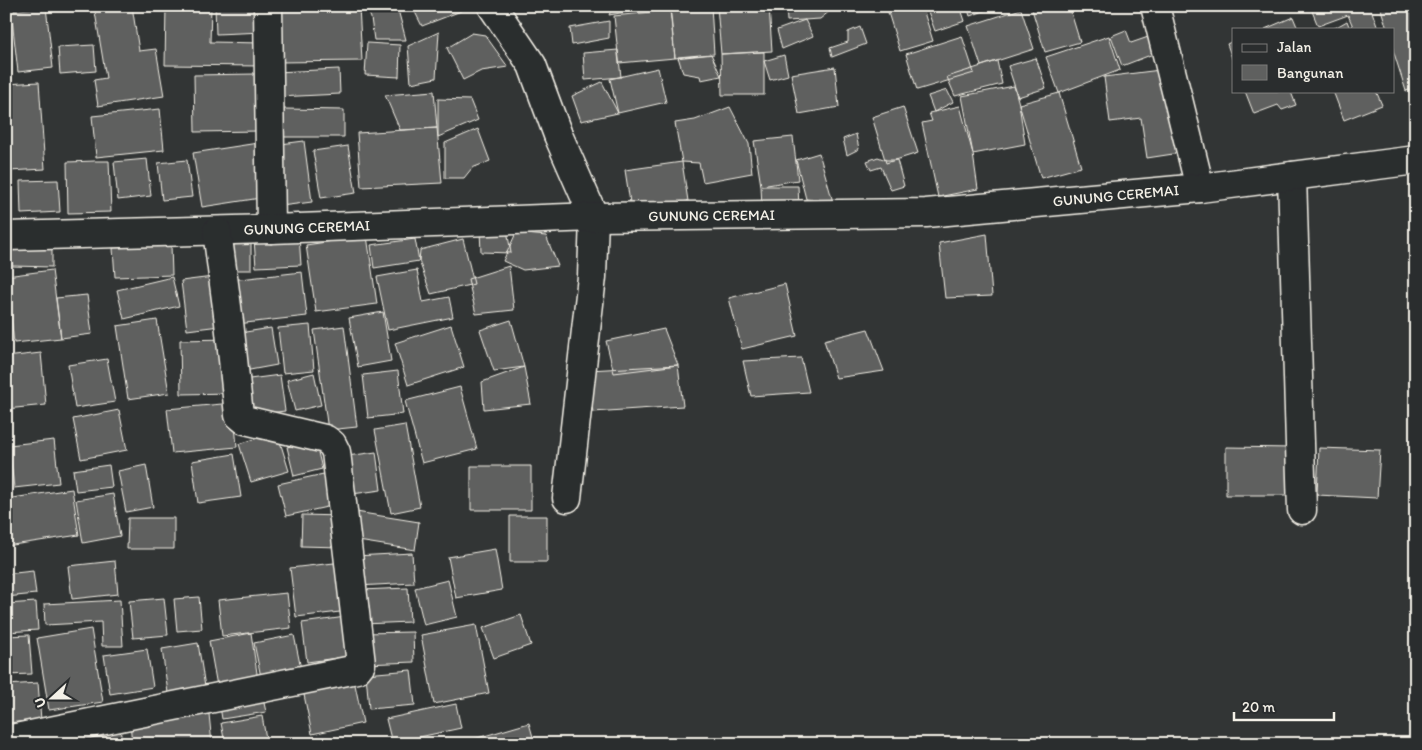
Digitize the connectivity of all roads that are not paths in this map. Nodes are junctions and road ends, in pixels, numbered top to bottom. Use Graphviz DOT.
graph roads {
  1 [pos="268,6"];
  2 [pos="492,6"];
  3 [pos="1155,6"];
  4 [pos="1416,160"];
  5 [pos="1292,176"];
  6 [pos="1200,188"];
  7 [pos="594,216"];
  8 [pos="271,229"];
  9 [pos="217,231"];
  10 [pos="6,236"];
  11 [pos="567,498"];
  12 [pos="1302,510"];
  13 [pos="6,740"];
  1 -- 8 [label="street"];
  2 -- 7 [label="street"];
  3 -- 6 [label="street"];
  4 -- 5 [label="street, GUNUNG CEREMAI"];
  5 -- 6 [label="street, GUNUNG CEREMAI"];
  5 -- 12 [label="street"];
  6 -- 7 [label="street, GUNUNG CEREMAI"];
  7 -- 8 [label="street, GUNUNG CEREMAI"];
  7 -- 11 [label="street"];
  8 -- 9 [label="street, GUNUNG CEREMAI"];
  9 -- 10 [label="street, GUNUNG CEREMAI"];
  9 -- 13 [label="street"];
}
